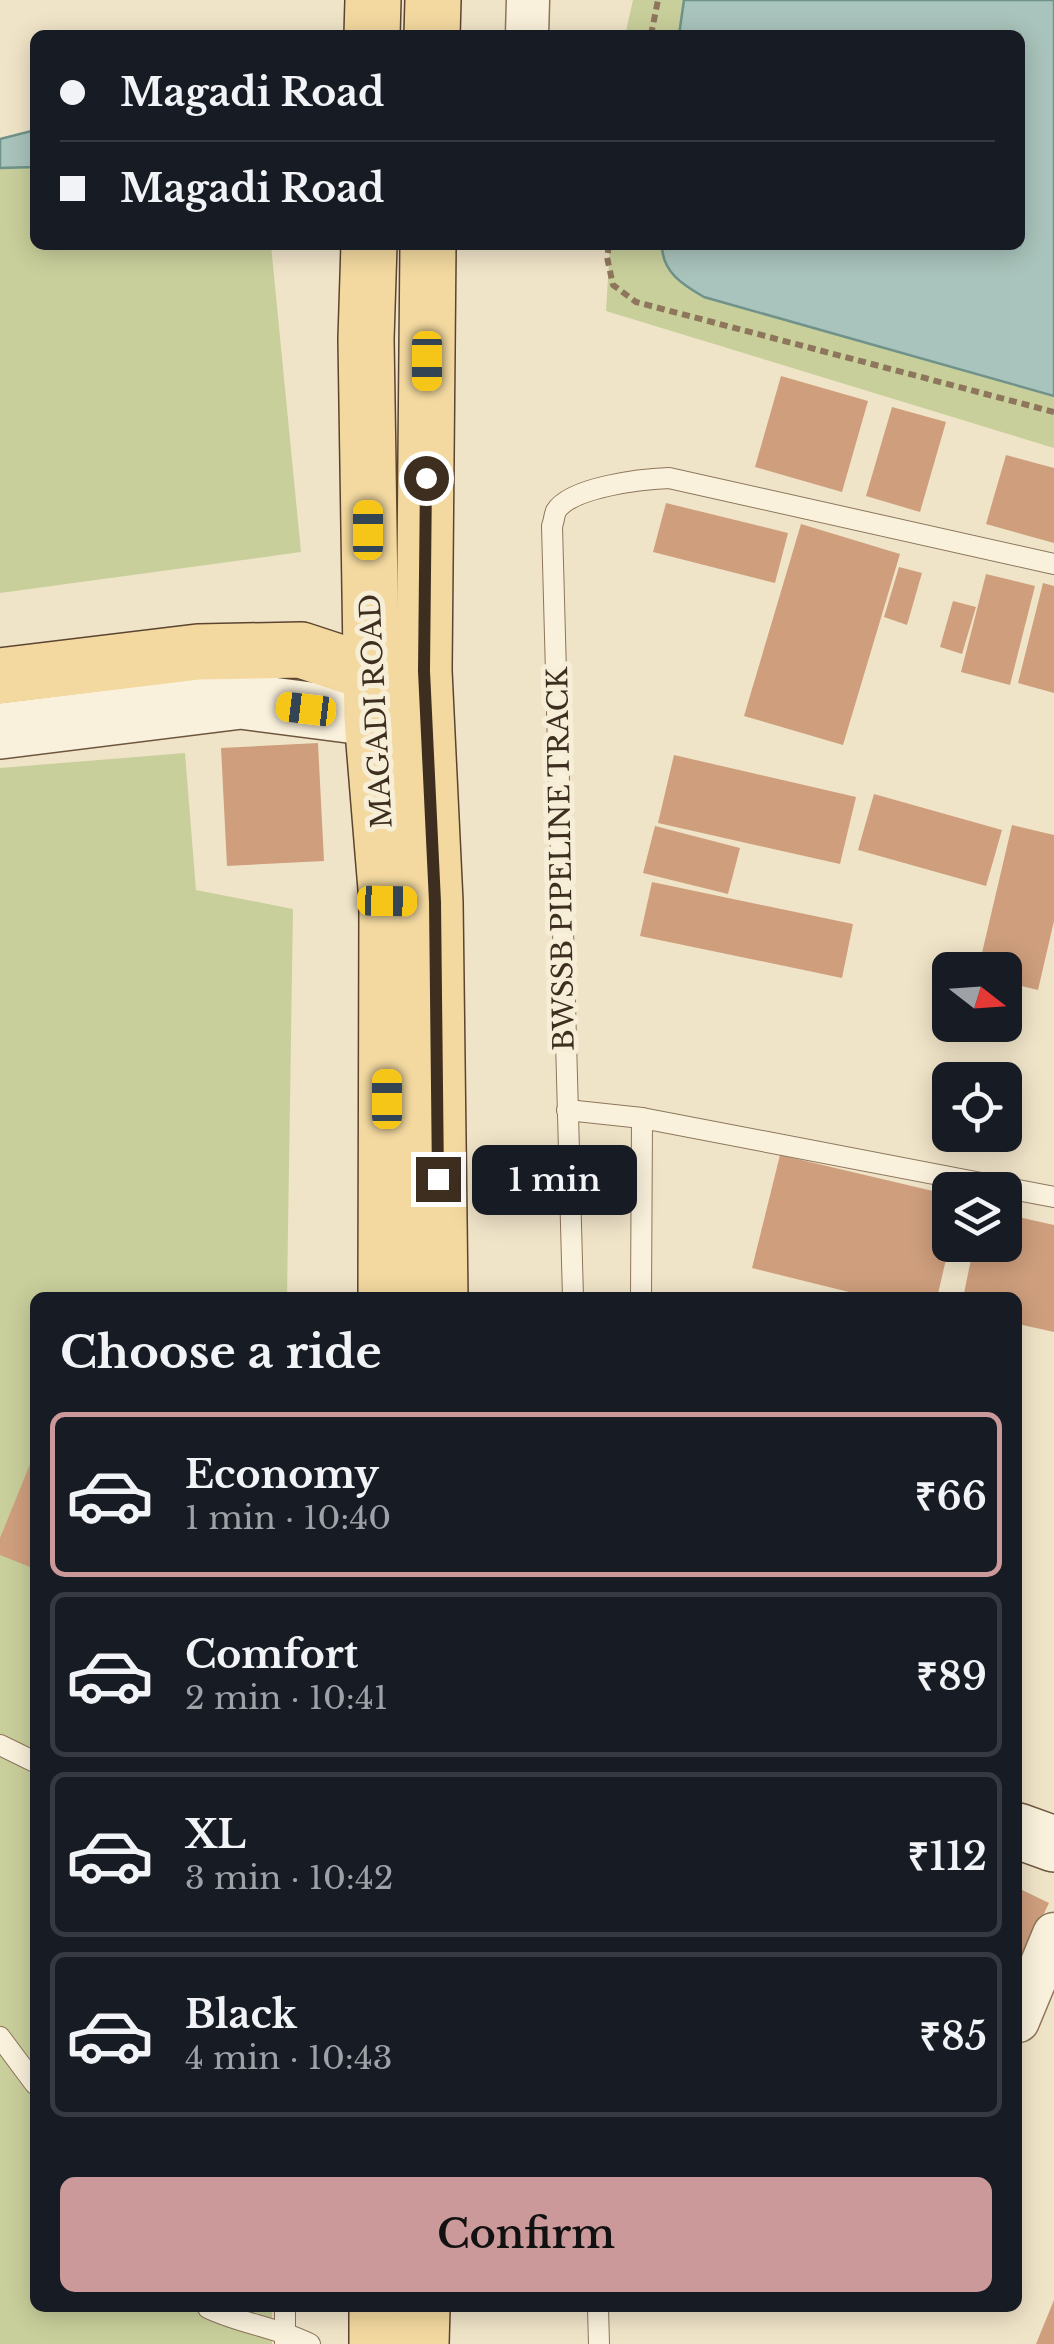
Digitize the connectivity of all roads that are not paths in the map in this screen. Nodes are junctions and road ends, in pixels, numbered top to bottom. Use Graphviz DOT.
graph roads {
  1 [pos="373,0"];
  2 [pos="434,0"];
  3 [pos="528,0"];
  4 [pos="372,30"];
  5 [pos="432,30"];
  6 [pos="527,30"];
  7 [pos="368,250"];
  8 [pos="428,250"];
  9 [pos="1054,564"];
  10 [pos="424,671"];
  11 [pos="0,676"];
  12 [pos="372,695"];
  13 [pos="0,731"];
  14 [pos="411,902"];
  15 [pos="568,1110"];
  16 [pos="642,1118"];
  17 [pos="1054,1197"];
  18 [pos="386,1292"];
  19 [pos="440,1292"];
  20 [pos="573,1292"];
  21 [pos="641,1292"];
  22 [pos="0,1745"];
  23 [pos="30,1760"];
  24 [pos="1022,1832"];
  25 [pos="1054,1844"];
  26 [pos="1054,1934"];
  27 [pos="1022,2010"];
  28 [pos="0,2037"];
  29 [pos="30,2077"];
  30 [pos="216,2312"];
  31 [pos="285,2312"];
  32 [pos="378,2312"];
  33 [pos="422,2312"];
  34 [pos="598,2312"];
  35 [pos="285,2338"];
  36 [pos="310,2344"];
  37 [pos="377,2344"];
  38 [pos="421,2344"];
  39 [pos="599,2344"];
  1 -- 4 [label="main road"];
  2 -- 5 [label="main road"];
  3 -- 6 [label="street"];
  7 -- 12 [label="main road, MAGADI ROAD"];
  8 -- 10 [label="main road, MAGADI ROAD"];
  9 -- 15 [label="lane, BWSSB PIPELINE TRACK"];
  10 -- 12 [label="main road"];
  10 -- 14 [label="main road, MAGADI ROAD"];
  11 -- 12 [label="main road"];
  12 -- 13 [label="street"];
  12 -- 14 [label="main road, MAGADI ROAD"];
  14 -- 18 [label="main road, MAGADI ROAD"];
  14 -- 19 [label="main road, MAGADI ROAD"];
  15 -- 16 [label="lane"];
  15 -- 20 [label="lane, BWSSB PIPELINE TRACK"];
  16 -- 17 [label="lane"];
  16 -- 21 [label="lane"];
  22 -- 23 [label="lane"];
  24 -- 25 [label="street"];
  26 -- 27 [label="street"];
  28 -- 29 [label="lane"];
  30 -- 35 [label="lane"];
  31 -- 35 [label="lane"];
  32 -- 37 [label="main road"];
  33 -- 38 [label="main road"];
  34 -- 39 [label="lane"];
  35 -- 36 [label="lane"];
}
